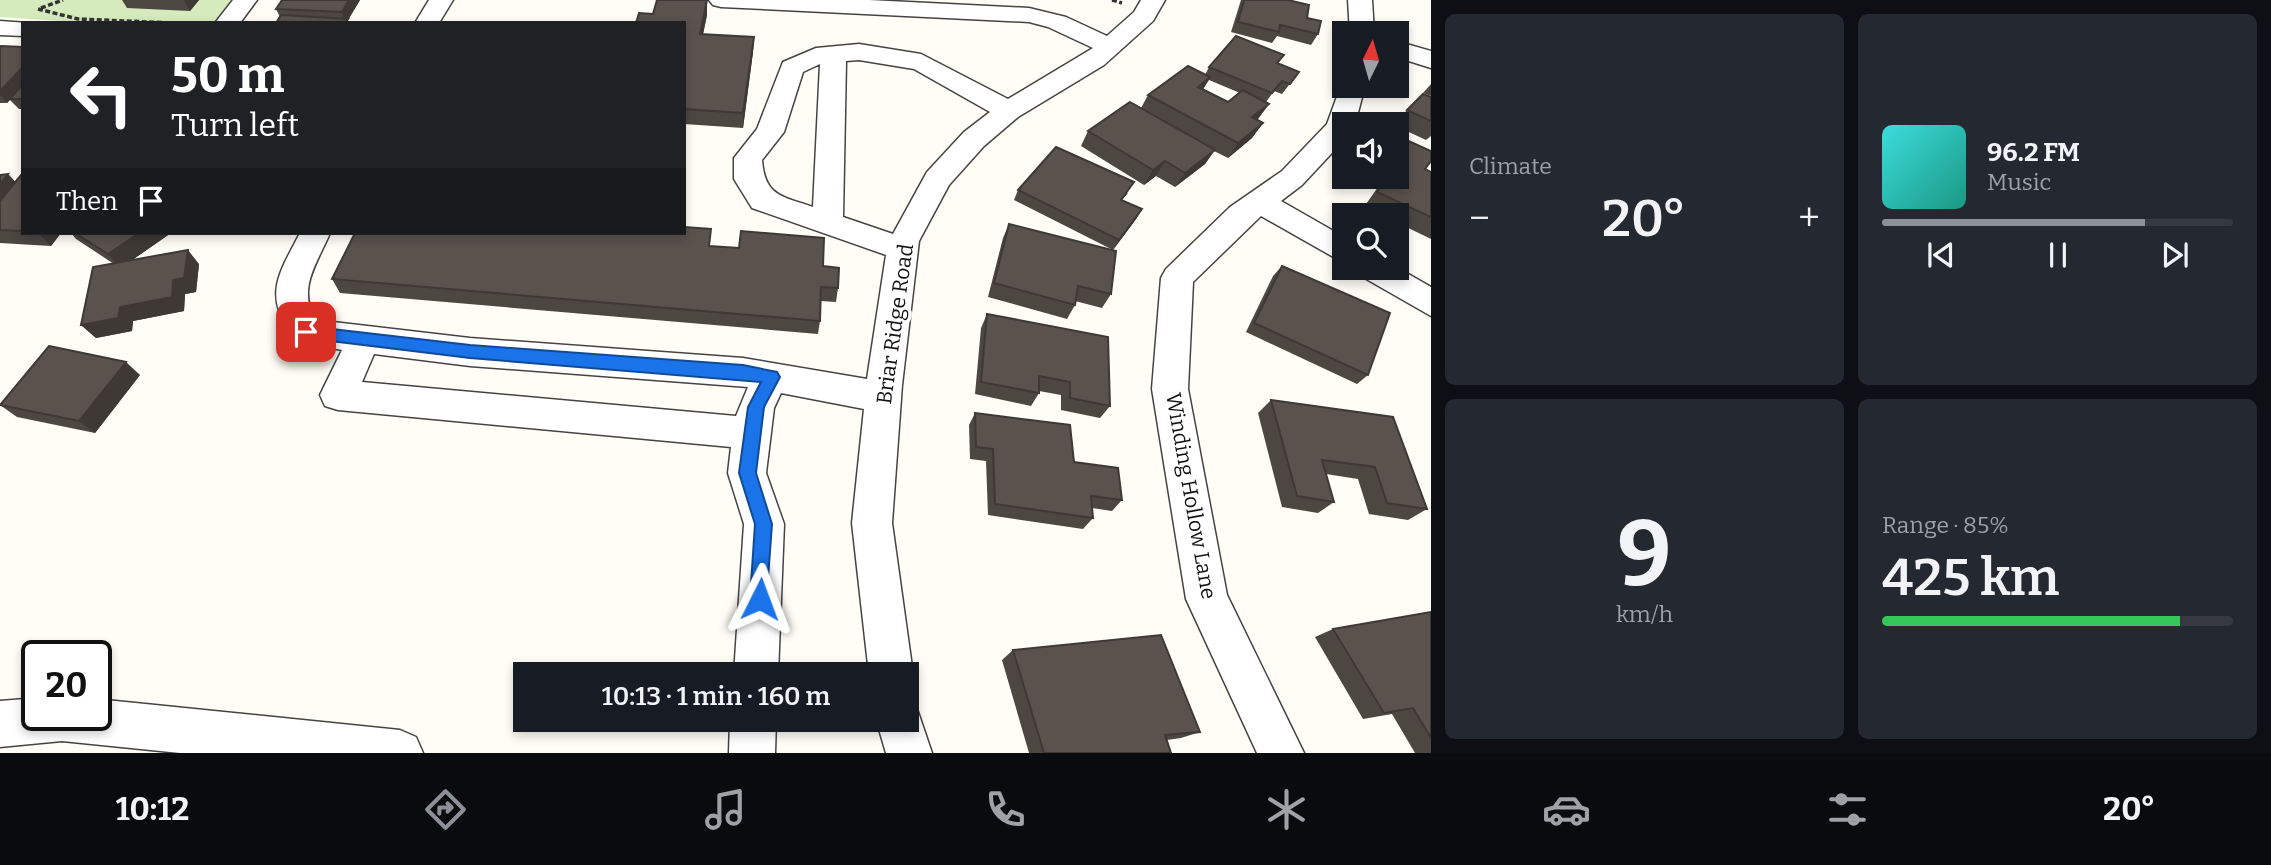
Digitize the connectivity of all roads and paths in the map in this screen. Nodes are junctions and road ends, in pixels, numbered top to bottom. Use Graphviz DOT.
graph roads {
  1 [pos="244,0"];
  2 [pos="441,0"];
  3 [pos="721,0"];
  4 [pos="1112,0"];
  5 [pos="1360,0"];
  6 [pos="1140,2"];
  7 [pos="38,9"];
  8 [pos="126,21"];
  9 [pos="228,21"];
  10 [pos="428,21"];
  11 [pos="1361,21"];
  12 [pos="0,28"];
  13 [pos="21,29"];
  14 [pos="1111,47"];
  15 [pos="1409,52"];
  16 [pos="833,55"];
  17 [pos="1431,60"];
  18 [pos="1348,98"];
  19 [pos="1009,111"];
  20 [pos="1260,202"];
  21 [pos="828,223"];
  22 [pos="314,235"];
  23 [pos="1332,244"];
  24 [pos="902,249"];
  25 [pos="1392,280"];
  26 [pos="1431,303"];
  27 [pos="365,339"];
  28 [pos="772,377"];
  29 [pos="883,397"];
  30 [pos="751,433"];
  31 [pos="757,662"];
  32 [pos="889,662"];
  33 [pos="0,724"];
  34 [pos="753,732"];
  35 [pos="903,732"];
  36 [pos="400,753"];
  37 [pos="752,753"];
  38 [pos="909,753"];
  39 [pos="1282,753"];
  1 -- 9 [label="street"];
  2 -- 10 [label="street"];
  3 -- 14 [label="street"];
  4 -- 6 [label="path"];
  5 -- 11 [label="street"];
  6 -- 14 [label="street, Briar Ridge Road"];
  7 -- 8 [label="path"];
  12 -- 13 [label="street"];
  14 -- 19 [label="street, Briar Ridge Road"];
  15 -- 17 [label="street"];
  16 -- 19 [label="street"];
  16 -- 21 [label="street"];
  16 -- 21 [label="street"];
  18 -- 20 [label="street, Winding Hollow Lane"];
  19 -- 24 [label="street, Briar Ridge Road"];
  20 -- 23 [label="street"];
  20 -- 39 [label="street, Winding Hollow Lane"];
  21 -- 24 [label="street"];
  22 -- 27 [label="street"];
  24 -- 29 [label="street, Briar Ridge Road"];
  25 -- 26 [label="street"];
  27 -- 28 [label="street"];
  27 -- 30 [label="street"];
  28 -- 29 [label="street"];
  28 -- 30 [label="street"];
  29 -- 32 [label="street, Briar Ridge Road"];
  30 -- 31 [label="street"];
  33 -- 36 [label="street"];
  34 -- 37 [label="street"];
  35 -- 38 [label="street"];
}
